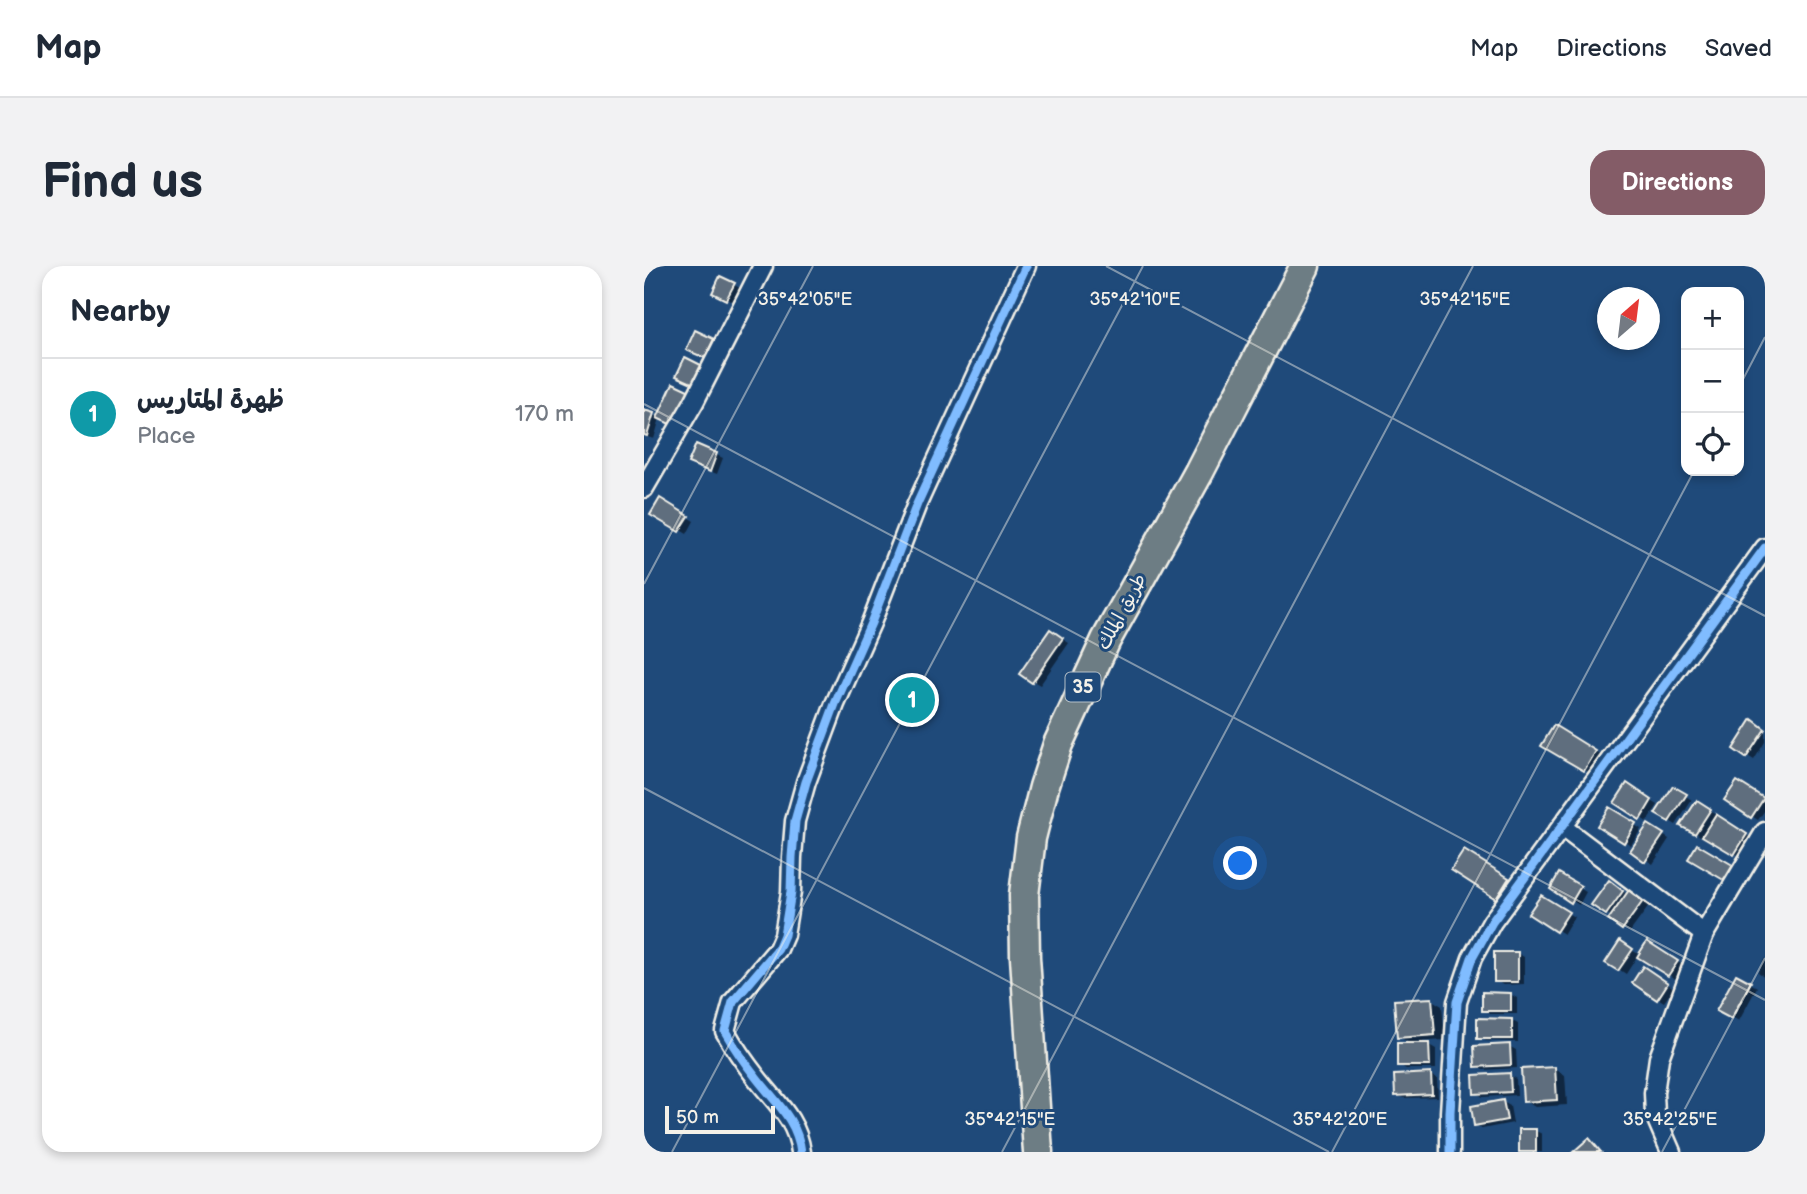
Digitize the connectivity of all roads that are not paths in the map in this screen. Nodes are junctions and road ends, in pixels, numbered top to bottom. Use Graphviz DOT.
graph roads {
  1 [pos="763,266"];
  2 [pos="1026,266"];
  3 [pos="1304,266"];
  4 [pos="644,488"];
  5 [pos="1765,548"];
  6 [pos="1562,827"];
  7 [pos="1765,832"];
  8 [pos="1704,934"];
  9 [pos="801,1152"];
  10 [pos="1038,1152"];
  11 [pos="1450,1152"];
  12 [pos="1671,1152"];
  1 -- 4 [label="street"];
  2 -- 9 [label="street"];
  3 -- 10 [label="main road, طريق الملك / 35"];
  5 -- 6 [label="street"];
  6 -- 8 [label="street"];
  6 -- 11 [label="street"];
  7 -- 8 [label="street"];
  8 -- 12 [label="street"];
}
